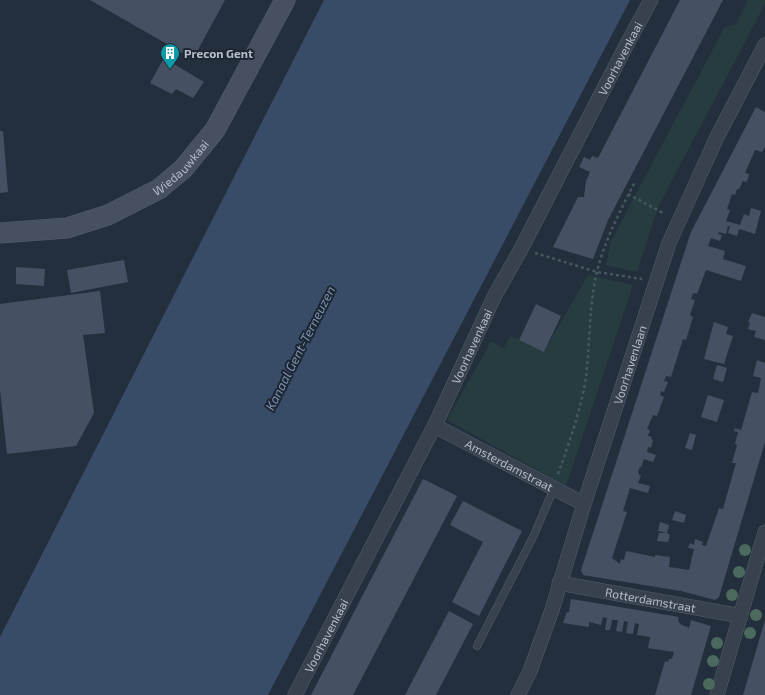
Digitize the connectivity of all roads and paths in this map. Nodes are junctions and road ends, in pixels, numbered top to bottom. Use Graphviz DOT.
graph roads {
  1 [pos="285,0"];
  2 [pos="651,0"];
  3 [pos="765,45"];
  4 [pos="635,182"];
  5 [pos="628,194"];
  6 [pos="679,222"];
  7 [pos="0,233"];
  8 [pos="521,249"];
  9 [pos="597,272"];
  10 [pos="657,281"];
  11 [pos="434,426"];
  12 [pos="554,488"];
  13 [pos="584,504"];
  14 [pos="765,532"];
  15 [pos="559,583"];
  16 [pos="741,616"];
  17 [pos="477,646"];
  18 [pos="295,695"];
  19 [pos="518,695"];
  20 [pos="718,695"];
  1 -- 7 [label="main road, Wiedauwkaai"];
  2 -- 8 [label="street, Voorhavenkaai"];
  3 -- 6 [label="street, Voorhavenlaan"];
  4 -- 5 [label="path"];
  5 -- 6 [label="path"];
  5 -- 9 [label="path"];
  6 -- 10 [label="street, Voorhavenlaan"];
  8 -- 9 [label="path"];
  8 -- 11 [label="street, Voorhavenkaai"];
  9 -- 10 [label="path"];
  9 -- 12 [label="path"];
  10 -- 13 [label="street, Voorhavenlaan"];
  11 -- 12 [label="street, Amsterdamstraat"];
  11 -- 18 [label="street, Voorhavenkaai"];
  12 -- 13 [label="street, Amsterdamstraat"];
  12 -- 17 [label="lane"];
  13 -- 15 [label="street, Voorhavenlaan"];
  14 -- 16 [label="street"];
  15 -- 16 [label="street, Rotterdamstraat"];
  15 -- 19 [label="street, Voorhavenlaan"];
  16 -- 20 [label="street"];
}
